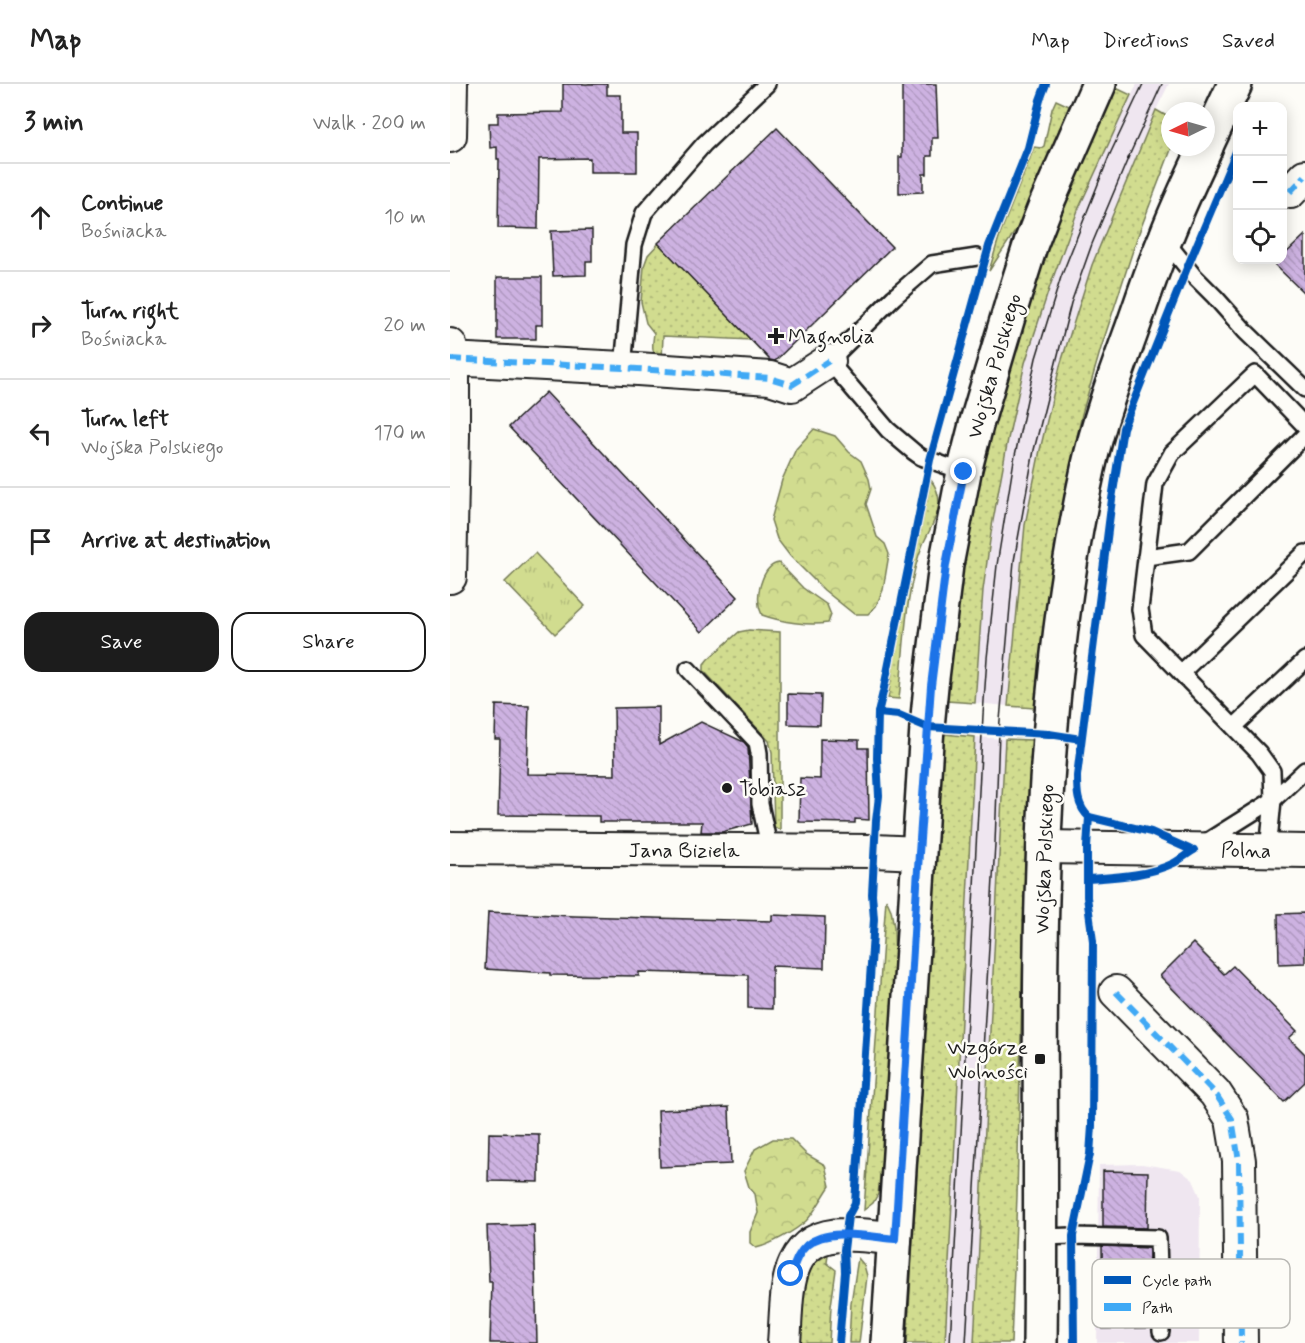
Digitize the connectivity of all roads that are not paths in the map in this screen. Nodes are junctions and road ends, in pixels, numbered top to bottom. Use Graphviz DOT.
graph roads {
  1 [pos="451,84"];
  2 [pos="767,84"];
  3 [pos="1099,84"];
  4 [pos="1235,84"];
  5 [pos="1215,127"];
  6 [pos="450,136"];
  7 [pos="1202,156"];
  8 [pos="1164,239"];
  9 [pos="977,257"];
  10 [pos="451,355"];
  11 [pos="829,361"];
  12 [pos="623,368"];
  13 [pos="1305,389"];
  14 [pos="1305,426"];
  15 [pos="1305,435"];
  16 [pos="964,472"];
  17 [pos="1305,553"];
  18 [pos="1146,556"];
  19 [pos="450,577"];
  20 [pos="1305,660"];
  21 [pos="688,669"];
  22 [pos="1181,673"];
  23 [pos="1234,727"];
  24 [pos="1305,770"];
  25 [pos="1273,800"];
  26 [pos="1043,847"];
  27 [pos="450,848"];
  28 [pos="770,850"];
  29 [pos="1194,850"];
  30 [pos="1268,851"];
  31 [pos="1305,851"];
  32 [pos="919,853"];
  33 [pos="1116,992"];
  34 [pos="1041,1238"];
  35 [pos="895,1239"];
  36 [pos="1159,1259"];
  37 [pos="1240,1259"];
  38 [pos="1161,1328"];
  39 [pos="1241,1328"];
  40 [pos="1161,1332"];
  41 [pos="784,1343"];
  42 [pos="888,1343"];
  43 [pos="1040,1343"];
  44 [pos="1241,1343"];
  1 -- 6 [label="street"];
  2 -- 12 [label="lane"];
  3 -- 16 [label="street, Wojska Polskiego"];
  4 -- 5 [label="street, Wojska Polskiego"];
  7 -- 8 [label="street, Wojska Polskiego"];
  8 -- 13 [label="lane"];
  8 -- 26 [label="street, Wojska Polskiego"];
  9 -- 11 [label="lane"];
  10 -- 12 [label="street"];
  10 -- 19 [label="street"];
  11 -- 12 [label="street"];
  11 -- 16 [label="lane"];
  14 -- 18 [label="lane"];
  15 -- 18 [label="lane"];
  16 -- 32 [label="street, Wojska Polskiego"];
  17 -- 22 [label="lane"];
  18 -- 22 [label="lane"];
  20 -- 23 [label="lane"];
  21 -- 28 [label="lane"];
  22 -- 23 [label="lane"];
  23 -- 25 [label="lane"];
  24 -- 25 [label="lane"];
  25 -- 29 [label="lane"];
  25 -- 30 [label="lane"];
  26 -- 29 [label="street, Polna"];
  26 -- 34 [label="street, Wojska Polskiego"];
  27 -- 28 [label="street, Jana Biziela"];
  28 -- 32 [label="street, Jana Biziela"];
  29 -- 30 [label="street, Polna"];
  30 -- 31 [label="street, Polna"];
  32 -- 35 [label="street, Wojska Polskiego"];
  33 -- 37 [label="street"];
  34 -- 36 [label="lane"];
  34 -- 43 [label="street, Wojska Polskiego"];
  35 -- 41 [label="street"];
  35 -- 42 [label="street, Wojska Polskiego"];
  38 -- 40 [label="lane"];
  39 -- 44 [label="street"];
}
